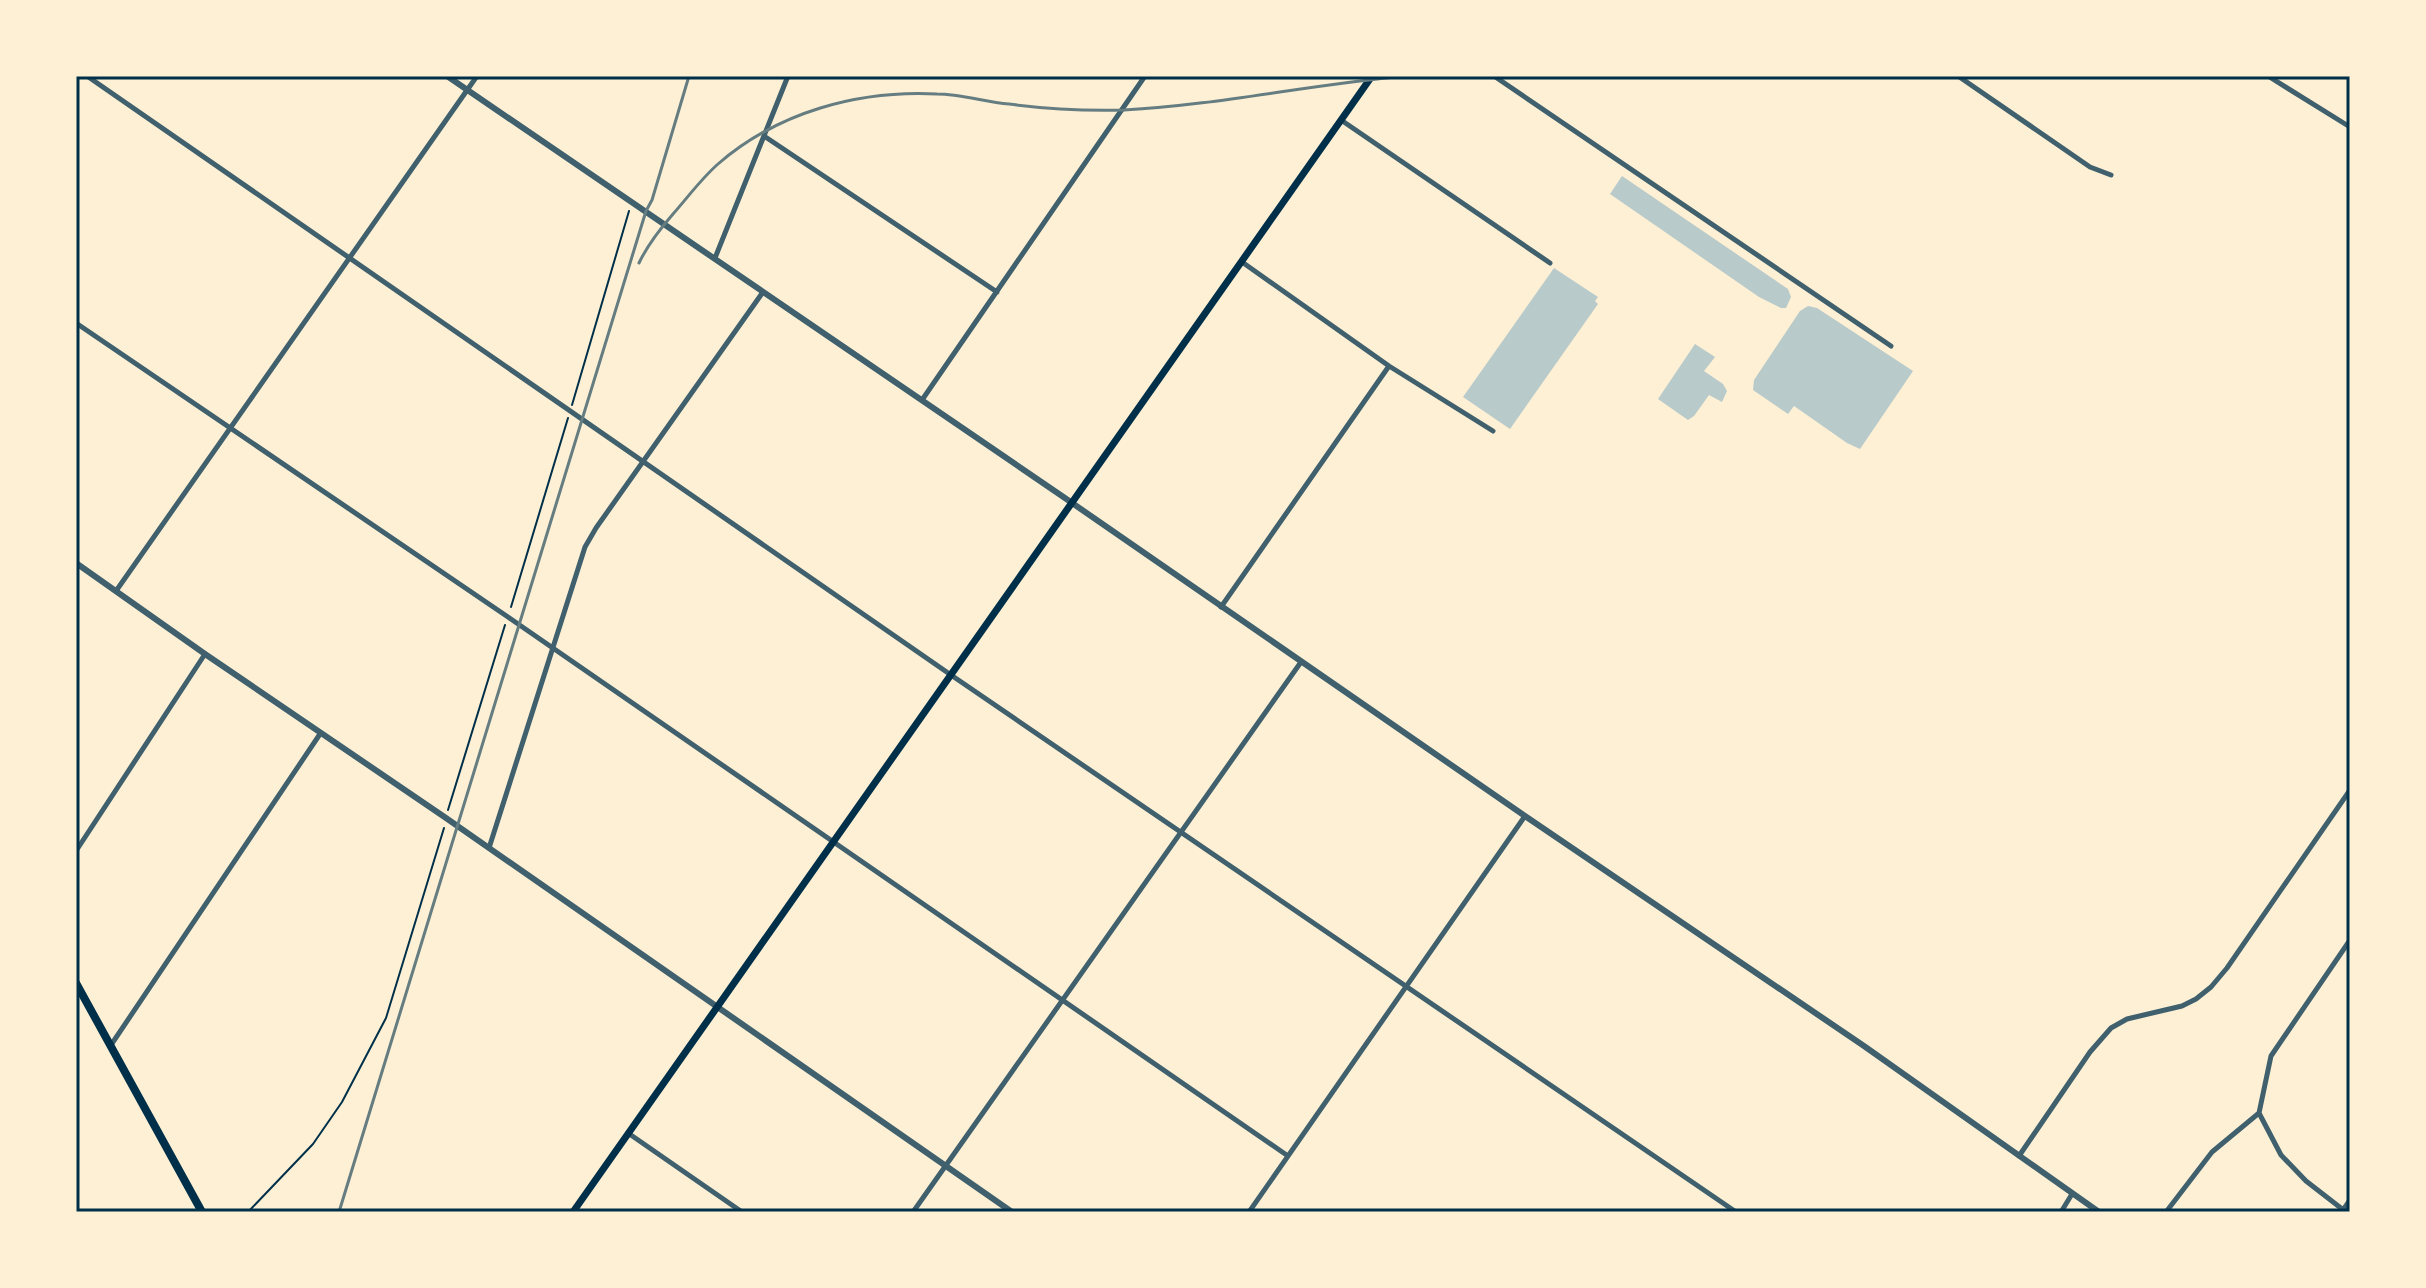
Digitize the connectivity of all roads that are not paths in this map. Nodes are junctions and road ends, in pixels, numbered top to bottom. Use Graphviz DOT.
graph roads {
  1 [pos="87,76"];
  2 [pos="447,76"];
  3 [pos="477,76"];
  4 [pos="788,76"];
  5 [pos="1145,76"];
  6 [pos="1372,76"];
  7 [pos="1494,76"];
  8 [pos="1958,76"];
  9 [pos="2268,76"];
  10 [pos="467,90"];
  11 [pos="1341,120"];
  12 [pos="2350,127"];
  13 [pos="764,136"];
  14 [pos="2111,175"];
  15 [pos="350,258"];
  16 [pos="715,258"];
  17 [pos="1242,262"];
  18 [pos="1550,263"];
  19 [pos="763,292"];
  20 [pos="997,292"];
  21 [pos="76,323"];
  22 [pos="1891,346"];
  23 [pos="1389,366"];
  24 [pos="922,400"];
  25 [pos="230,428"];
  26 [pos="1493,431"];
  27 [pos="644,462"];
  28 [pos="1072,504"];
  29 [pos="76,563"];
  30 [pos="116,591"];
  31 [pos="1221,607"];
  32 [pos="552,648"];
  33 [pos="205,654"];
  34 [pos="1301,662"];
  35 [pos="951,675"];
  36 [pos="320,734"];
  37 [pos="2350,790"];
  38 [pos="1525,816"];
  39 [pos="1181,833"];
  40 [pos="834,842"];
  41 [pos="489,848"];
  42 [pos="76,851"];
  43 [pos="2350,940"];
  44 [pos="76,983"];
  45 [pos="1405,987"];
  46 [pos="1062,1003"];
  47 [pos="718,1008"];
  48 [pos="111,1045"];
  49 [pos="2259,1113"];
  50 [pos="628,1133"];
  51 [pos="1288,1156"];
  52 [pos="2019,1157"];
  53 [pos="946,1166"];
  54 [pos="2072,1194"];
  55 [pos="2350,1200"];
  56 [pos="2344,1211"];
  57 [pos="202,1212"];
  58 [pos="573,1212"];
  59 [pos="742,1212"];
  60 [pos="913,1212"];
  61 [pos="1012,1212"];
  62 [pos="1249,1212"];
  63 [pos="1736,1212"];
  64 [pos="2061,1212"];
  65 [pos="2099,1212"];
  66 [pos="2166,1212"];
  1 -- 15 [label="street"];
  2 -- 10 [label="street"];
  3 -- 10 [label="street"];
  4 -- 13 [label="street"];
  5 -- 20 [label="street"];
  6 -- 11 [label="main road"];
  7 -- 22 [label="street"];
  8 -- 14 [label="street"];
  9 -- 12 [label="street"];
  10 -- 15 [label="street"];
  10 -- 16 [label="street"];
  11 -- 17 [label="main road"];
  11 -- 18 [label="street"];
  13 -- 16 [label="street"];
  13 -- 20 [label="street"];
  15 -- 25 [label="street"];
  15 -- 27 [label="street"];
  16 -- 19 [label="street"];
  17 -- 23 [label="street"];
  17 -- 28 [label="main road"];
  19 -- 24 [label="street"];
  19 -- 27 [label="street"];
  20 -- 24 [label="street"];
  21 -- 25 [label="street"];
  23 -- 26 [label="street"];
  23 -- 31 [label="street"];
  24 -- 28 [label="street"];
  25 -- 30 [label="street"];
  25 -- 32 [label="street"];
  27 -- 32 [label="street"];
  27 -- 35 [label="street"];
  28 -- 31 [label="street"];
  28 -- 35 [label="main road"];
  29 -- 30 [label="street"];
  30 -- 33 [label="street"];
  31 -- 34 [label="street"];
  32 -- 40 [label="street"];
  32 -- 41 [label="street"];
  33 -- 36 [label="street"];
  33 -- 42 [label="street"];
  34 -- 38 [label="street"];
  34 -- 39 [label="street"];
  35 -- 39 [label="street"];
  35 -- 40 [label="main road"];
  36 -- 41 [label="street"];
  36 -- 48 [label="street"];
  37 -- 52 [label="street"];
  38 -- 45 [label="street"];
  38 -- 52 [label="street"];
  39 -- 45 [label="street"];
  39 -- 46 [label="street"];
  40 -- 46 [label="street"];
  40 -- 47 [label="main road"];
  41 -- 47 [label="street"];
  43 -- 49 [label="street"];
  44 -- 48 [label="main road"];
  45 -- 51 [label="street"];
  45 -- 63 [label="street"];
  46 -- 51 [label="street"];
  46 -- 53 [label="street"];
  47 -- 50 [label="main road"];
  47 -- 53 [label="street"];
  48 -- 57 [label="main road"];
  49 -- 56 [label="street"];
  49 -- 66 [label="street"];
  50 -- 58 [label="main road"];
  50 -- 59 [label="street"];
  51 -- 62 [label="street"];
  52 -- 54 [label="street"];
  53 -- 60 [label="street"];
  53 -- 61 [label="street"];
  54 -- 64 [label="street"];
  54 -- 65 [label="street"];
  55 -- 56 [label="street"];
}
